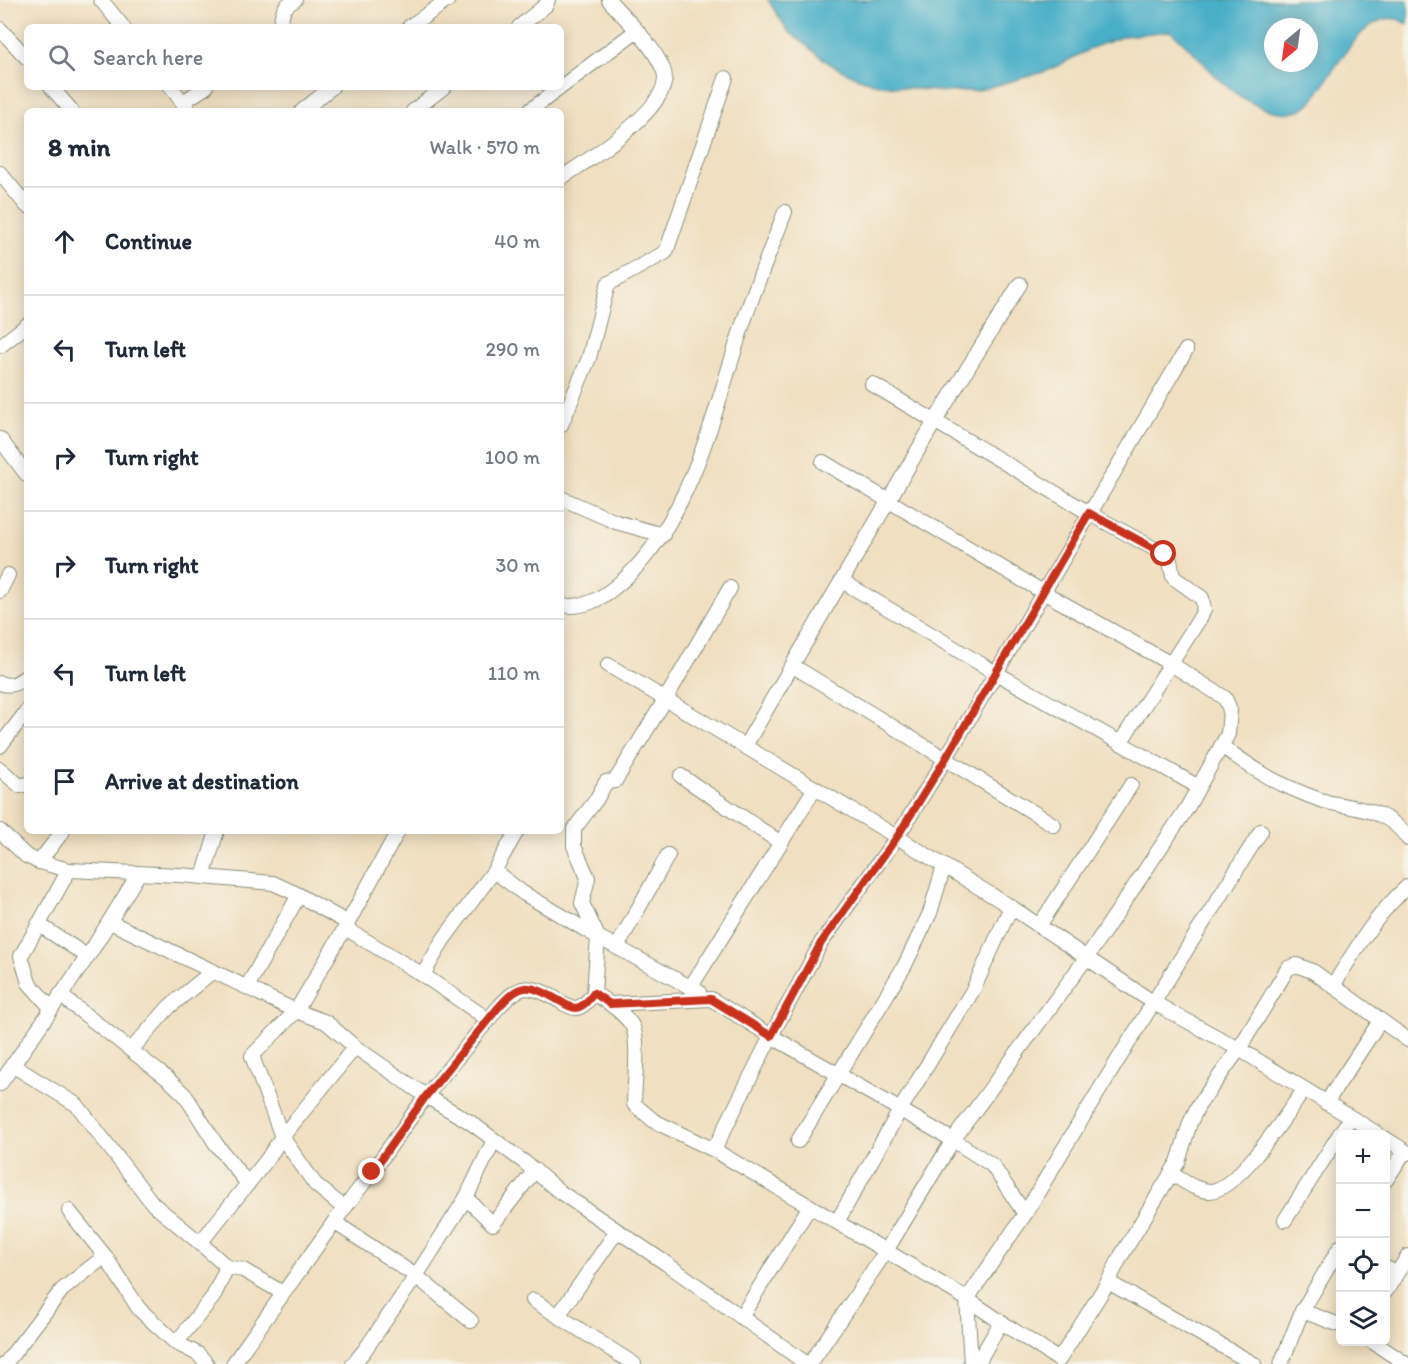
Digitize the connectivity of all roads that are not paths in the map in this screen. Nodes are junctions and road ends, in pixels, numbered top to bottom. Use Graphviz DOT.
graph roads {
  1 [pos="101,0"];
  2 [pos="295,0"];
  3 [pos="448,0"];
  4 [pos="548,0"];
  5 [pos="609,0"];
  6 [pos="121,24"];
  7 [pos="280,24"];
  8 [pos="413,24"];
  9 [pos="523,24"];
  10 [pos="0,29"];
  11 [pos="636,31"];
  12 [pos="24,55"];
  13 [pos="726,78"];
  14 [pos="564,85"];
  15 [pos="54,90"];
  16 [pos="173,90"];
  17 [pos="203,90"];
  18 [pos="328,90"];
  19 [pos="440,90"];
  20 [pos="558,90"];
  21 [pos="186,107"];
  22 [pos="69,108"];
  23 [pos="306,108"];
  24 [pos="417,108"];
  25 [pos="534,108"];
  26 [pos="0,173"];
  27 [pos="564,176"];
  28 [pos="24,202"];
  29 [pos="785,212"];
  30 [pos="1020,284"];
  31 [pos="24,332"];
  32 [pos="0,346"];
  33 [pos="1186,350"];
  34 [pos="872,384"];
  35 [pos="564,414"];
  36 [pos="935,421"];
  37 [pos="0,439"];
  38 [pos="823,462"];
  39 [pos="24,471"];
  40 [pos="564,499"];
  41 [pos="889,501"];
  42 [pos="1089,513"];
  43 [pos="663,535"];
  44 [pos="8,575"];
  45 [pos="842,581"];
  46 [pos="730,588"];
  47 [pos="0,591"];
  48 [pos="1043,592"];
  49 [pos="564,605"];
  50 [pos="1171,664"];
  51 [pos="608,665"];
  52 [pos="793,666"];
  53 [pos="996,673"];
  54 [pos="24,678"];
  55 [pos="0,683"];
  56 [pos="665,700"];
  57 [pos="24,715"];
  58 [pos="1120,743"];
  59 [pos="0,746"];
  60 [pos="745,746"];
  61 [pos="1221,746"];
  62 [pos="946,758"];
  63 [pos="0,769"];
  64 [pos="681,776"];
  65 [pos="1131,784"];
  66 [pos="24,785"];
  67 [pos="1197,786"];
  68 [pos="815,788"];
  69 [pos="1054,825"];
  70 [pos="0,831"];
  71 [pos="1261,831"];
  72 [pos="61,834"];
  73 [pos="216,834"];
  74 [pos="396,834"];
  75 [pos="515,834"];
  76 [pos="897,837"];
  77 [pos="1408,839"];
  78 [pos="781,843"];
  79 [pos="668,855"];
  80 [pos="39,862"];
  81 [pos="944,866"];
  82 [pos="69,870"];
  83 [pos="494,871"];
  84 [pos="139,873"];
  85 [pos="203,878"];
  86 [pos="1408,886"];
  87 [pos="299,895"];
  88 [pos="1011,907"];
  89 [pos="110,922"];
  90 [pos="38,924"];
  91 [pos="346,926"];
  92 [pos="1039,926"];
  93 [pos="598,937"];
  94 [pos="617,947"];
  95 [pos="87,956"];
  96 [pos="1087,957"];
  97 [pos="213,971"];
  98 [pos="423,975"];
  99 [pos="1333,986"];
  100 [pos="247,987"];
  101 [pos="690,988"];
  102 [pos="594,993"];
  103 [pos="60,995"];
  104 [pos="711,999"];
  105 [pos="1154,1002"];
  106 [pos="610,1004"];
  107 [pos="51,1008"];
  108 [pos="296,1011"];
  109 [pos="489,1020"];
  110 [pos="1380,1021"];
  111 [pos="771,1036"];
  112 [pos="1408,1040"];
  113 [pos="355,1047"];
  114 [pos="1239,1049"];
  115 [pos="131,1050"];
  116 [pos="12,1065"];
  117 [pos="840,1075"];
  118 [pos="0,1084"];
  119 [pos="1304,1090"];
  120 [pos="426,1096"];
  121 [pos="1326,1102"];
  122 [pos="900,1110"];
  123 [pos="1350,1118"];
  124 [pos="1371,1130"];
  125 [pos="282,1137"];
  126 [pos="494,1140"];
  127 [pos="953,1140"];
  128 [pos="798,1141"];
  129 [pos="1390,1141"];
  130 [pos="714,1150"];
  131 [pos="1407,1152"];
  132 [pos="535,1170"];
  133 [pos="1171,1174"];
  134 [pos="1390,1175"];
  135 [pos="248,1184"];
  136 [pos="466,1198"];
  137 [pos="810,1206"];
  138 [pos="344,1208"];
  139 [pos="69,1211"];
  140 [pos="1025,1214"];
  141 [pos="1285,1220"];
  142 [pos="334,1222"];
  143 [pos="837,1222"];
  144 [pos="617,1231"];
  145 [pos="200,1243"];
  146 [pos="886,1251"];
  147 [pos="1336,1255"];
  148 [pos="105,1256"];
  149 [pos="1408,1256"];
  150 [pos="227,1267"];
  151 [pos="1391,1271"];
  152 [pos="416,1276"];
  153 [pos="1108,1282"];
  154 [pos="283,1293"];
  155 [pos="967,1299"];
  156 [pos="533,1300"];
  157 [pos="1302,1311"];
  158 [pos="558,1316"];
  159 [pos="741,1317"];
  160 [pos="471,1320"];
  161 [pos="1001,1322"];
  162 [pos="1336,1323"];
  163 [pos="176,1342"];
  164 [pos="1380,1346"];
  165 [pos="1061,1363"];
  166 [pos="5,1364"];
  167 [pos="207,1364"];
  168 [pos="233,1364"];
  169 [pos="353,1364"];
  170 [pos="634,1364"];
  171 [pos="808,1364"];
  172 [pos="971,1364"];
  173 [pos="976,1364"];
  174 [pos="1254,1364"];
  175 [pos="1281,1364"];
  176 [pos="1406,1364"];
  1 -- 6 [label="street"];
  2 -- 7 [label="street"];
  3 -- 8 [label="street"];
  4 -- 9 [label="street"];
  5 -- 11 [label="street"];
  10 -- 12 [label="street"];
  11 -- 14 [label="street"];
  11 -- 27 [label="street"];
  13 -- 35 [label="street"];
  15 -- 22 [label="street"];
  16 -- 21 [label="street"];
  17 -- 21 [label="street"];
  18 -- 23 [label="street"];
  19 -- 24 [label="street"];
  20 -- 25 [label="street"];
  26 -- 28 [label="street"];
  29 -- 43 [label="street"];
  30 -- 36 [label="street"];
  31 -- 32 [label="street"];
  33 -- 42 [label="street"];
  34 -- 36 [label="street"];
  36 -- 41 [label="street"];
  36 -- 42 [label="street"];
  37 -- 39 [label="street"];
  38 -- 41 [label="street"];
  40 -- 43 [label="street"];
  41 -- 45 [label="street"];
  41 -- 48 [label="street"];
  42 -- 48 [label="street"];
  42 -- 50 [label="street"];
  43 -- 49 [label="street"];
  44 -- 47 [label="street"];
  45 -- 52 [label="street"];
  45 -- 53 [label="street"];
  46 -- 56 [label="street"];
  48 -- 50 [label="street"];
  48 -- 53 [label="street"];
  50 -- 58 [label="street"];
  50 -- 61 [label="street"];
  51 -- 56 [label="street"];
  52 -- 60 [label="street"];
  52 -- 62 [label="street"];
  53 -- 58 [label="street"];
  53 -- 62 [label="street"];
  54 -- 55 [label="street"];
  56 -- 60 [label="street"];
  56 -- 93 [label="street"];
  57 -- 59 [label="street"];
  58 -- 67 [label="street"];
  60 -- 68 [label="street"];
  61 -- 67 [label="street"];
  61 -- 77 [label="street"];
  62 -- 69 [label="street"];
  62 -- 76 [label="street"];
  63 -- 66 [label="street"];
  64 -- 78 [label="street"];
  65 -- 92 [label="street"];
  67 -- 96 [label="street"];
  68 -- 76 [label="street"];
  68 -- 78 [label="street"];
  70 -- 80 [label="street"];
  71 -- 105 [label="street"];
  72 -- 80 [label="street"];
  73 -- 85 [label="street"];
  74 -- 91 [label="street"];
  75 -- 83 [label="street"];
  76 -- 81 [label="street"];
  76 -- 111 [label="street"];
  78 -- 101 [label="street"];
  79 -- 94 [label="street"];
  80 -- 82 [label="street"];
  81 -- 88 [label="street"];
  81 -- 117 [label="street"];
  82 -- 84 [label="street"];
  82 -- 90 [label="street"];
  83 -- 93 [label="street"];
  83 -- 98 [label="street"];
  84 -- 85 [label="street"];
  84 -- 89 [label="street"];
  85 -- 87 [label="street"];
  86 -- 99 [label="street"];
  87 -- 91 [label="street"];
  87 -- 100 [label="street"];
  88 -- 92 [label="street"];
  88 -- 122 [label="street"];
  89 -- 95 [label="street"];
  89 -- 97 [label="street"];
  90 -- 95 [label="street"];
  90 -- 107 [label="street"];
  91 -- 98 [label="street"];
  91 -- 108 [label="street"];
  92 -- 96 [label="street"];
  93 -- 94 [label="street"];
  93 -- 102 [label="street"];
  94 -- 101 [label="street"];
  95 -- 103 [label="street"];
  96 -- 105 [label="street"];
  96 -- 127 [label="street"];
  97 -- 100 [label="street"];
  97 -- 115 [label="street"];
  98 -- 109 [label="street"];
  99 -- 110 [label="street"];
  99 -- 114 [label="street"];
  100 -- 108 [label="street"];
  101 -- 104 [label="street"];
  102 -- 106 [label="street"];
  102 -- 109 [label="street"];
  103 -- 107 [label="street"];
  103 -- 115 [label="street"];
  104 -- 106 [label="street"];
  104 -- 111 [label="street"];
  105 -- 114 [label="street"];
  105 -- 140 [label="street"];
  106 -- 130 [label="street"];
  107 -- 116 [label="street"];
  108 -- 113 [label="street"];
  108 -- 125 [label="street"];
  109 -- 120 [label="street"];
  110 -- 112 [label="street"];
  110 -- 121 [label="street"];
  111 -- 117 [label="street"];
  111 -- 130 [label="street"];
  113 -- 120 [label="street"];
  113 -- 125 [label="street"];
  114 -- 119 [label="street"];
  114 -- 133 [label="street"];
  115 -- 135 [label="street"];
  116 -- 118 [label="street"];
  116 -- 145 [label="street"];
  117 -- 122 [label="street"];
  117 -- 128 [label="street"];
  119 -- 121 [label="street"];
  119 -- 133 [label="street"];
  120 -- 126 [label="street"];
  120 -- 138 [label="street"];
  121 -- 123 [label="street"];
  122 -- 127 [label="street"];
  122 -- 143 [label="street"];
  123 -- 124 [label="street"];
  123 -- 141 [label="street"];
  125 -- 135 [label="street"];
  125 -- 138 [label="street"];
  126 -- 132 [label="street"];
  126 -- 136 [label="street"];
  127 -- 140 [label="street"];
  127 -- 146 [label="street"];
  129 -- 131 [label="street"];
  130 -- 137 [label="street"];
  131 -- 134 [label="street"];
  132 -- 136 [label="street"];
  132 -- 144 [label="street"];
  133 -- 153 [label="street"];
  135 -- 145 [label="street"];
  136 -- 152 [label="street"];
  137 -- 143 [label="street"];
  137 -- 159 [label="street"];
  138 -- 142 [label="street"];
  139 -- 148 [label="street"];
  140 -- 155 [label="street"];
  142 -- 152 [label="street"];
  142 -- 154 [label="street"];
  143 -- 146 [label="street"];
  144 -- 158 [label="street"];
  144 -- 159 [label="street"];
  145 -- 150 [label="street"];
  146 -- 155 [label="street"];
  146 -- 171 [label="street"];
  147 -- 157 [label="street"];
  148 -- 163 [label="street"];
  148 -- 166 [label="street"];
  149 -- 151 [label="street"];
  150 -- 154 [label="street"];
  150 -- 163 [label="street"];
  152 -- 160 [label="street"];
  152 -- 169 [label="street"];
  153 -- 165 [label="street"];
  153 -- 174 [label="street"];
  154 -- 168 [label="street"];
  155 -- 161 [label="street"];
  155 -- 172 [label="street"];
  156 -- 158 [label="street"];
  157 -- 162 [label="street"];
  157 -- 175 [label="street"];
  158 -- 170 [label="street"];
  159 -- 171 [label="street"];
  161 -- 165 [label="street"];
  161 -- 173 [label="street"];
  163 -- 167 [label="street"];
  164 -- 176 [label="street"];
}
